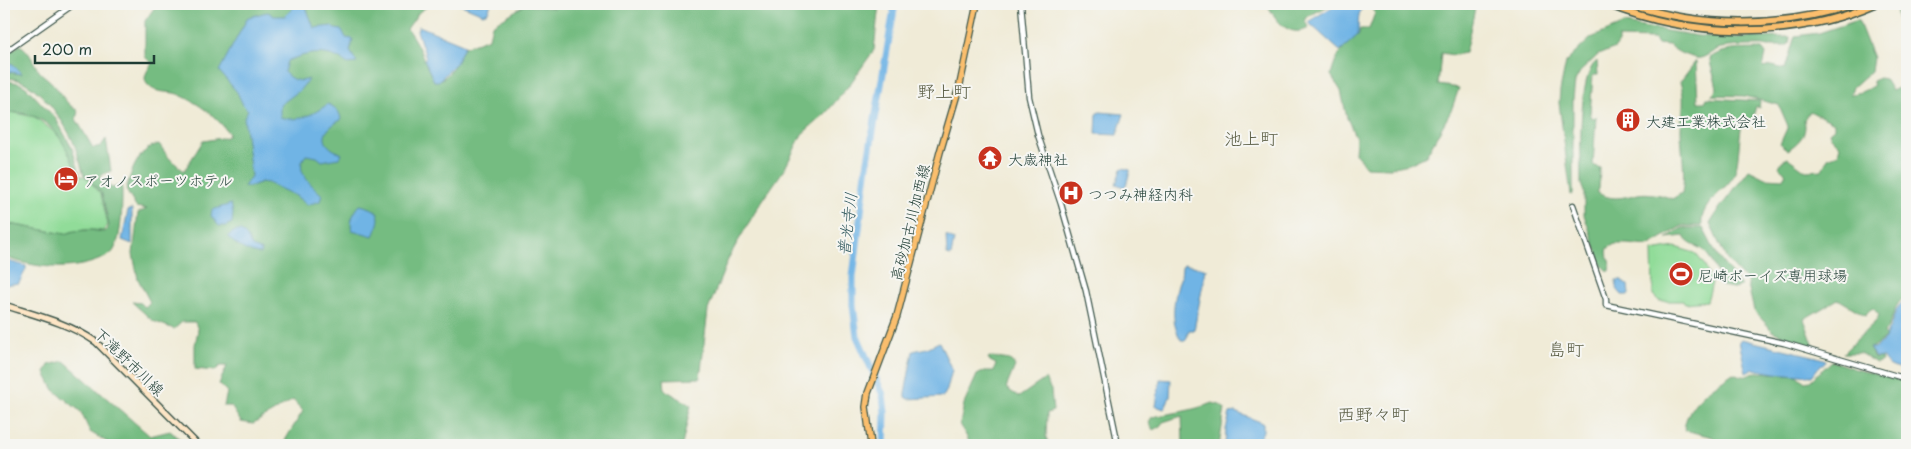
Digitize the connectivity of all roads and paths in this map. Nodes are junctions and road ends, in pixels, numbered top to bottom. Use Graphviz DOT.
graph roads {
  1 [pos="74,4"];
  2 [pos="977,4"];
  3 [pos="1021,4"];
  4 [pos="1608,4"];
  5 [pos="1628,4"];
  6 [pos="1854,4"];
  7 [pos="1875,4"];
  8 [pos="4,52"];
  9 [pos="1573,205"];
  10 [pos="4,305"];
  11 [pos="1907,379"];
  12 [pos="198,445"];
  13 [pos="871,445"];
  14 [pos="1118,445"];
  1 -- 8 [label="street"];
  2 -- 13 [label="main road, 高砂加古川加西線"];
  3 -- 14 [label="street"];
  4 -- 7 [label="highway"];
  5 -- 6 [label="highway"];
  9 -- 11 [label="street"];
  10 -- 12 [label="main road, 下滝野市川線"];
}
